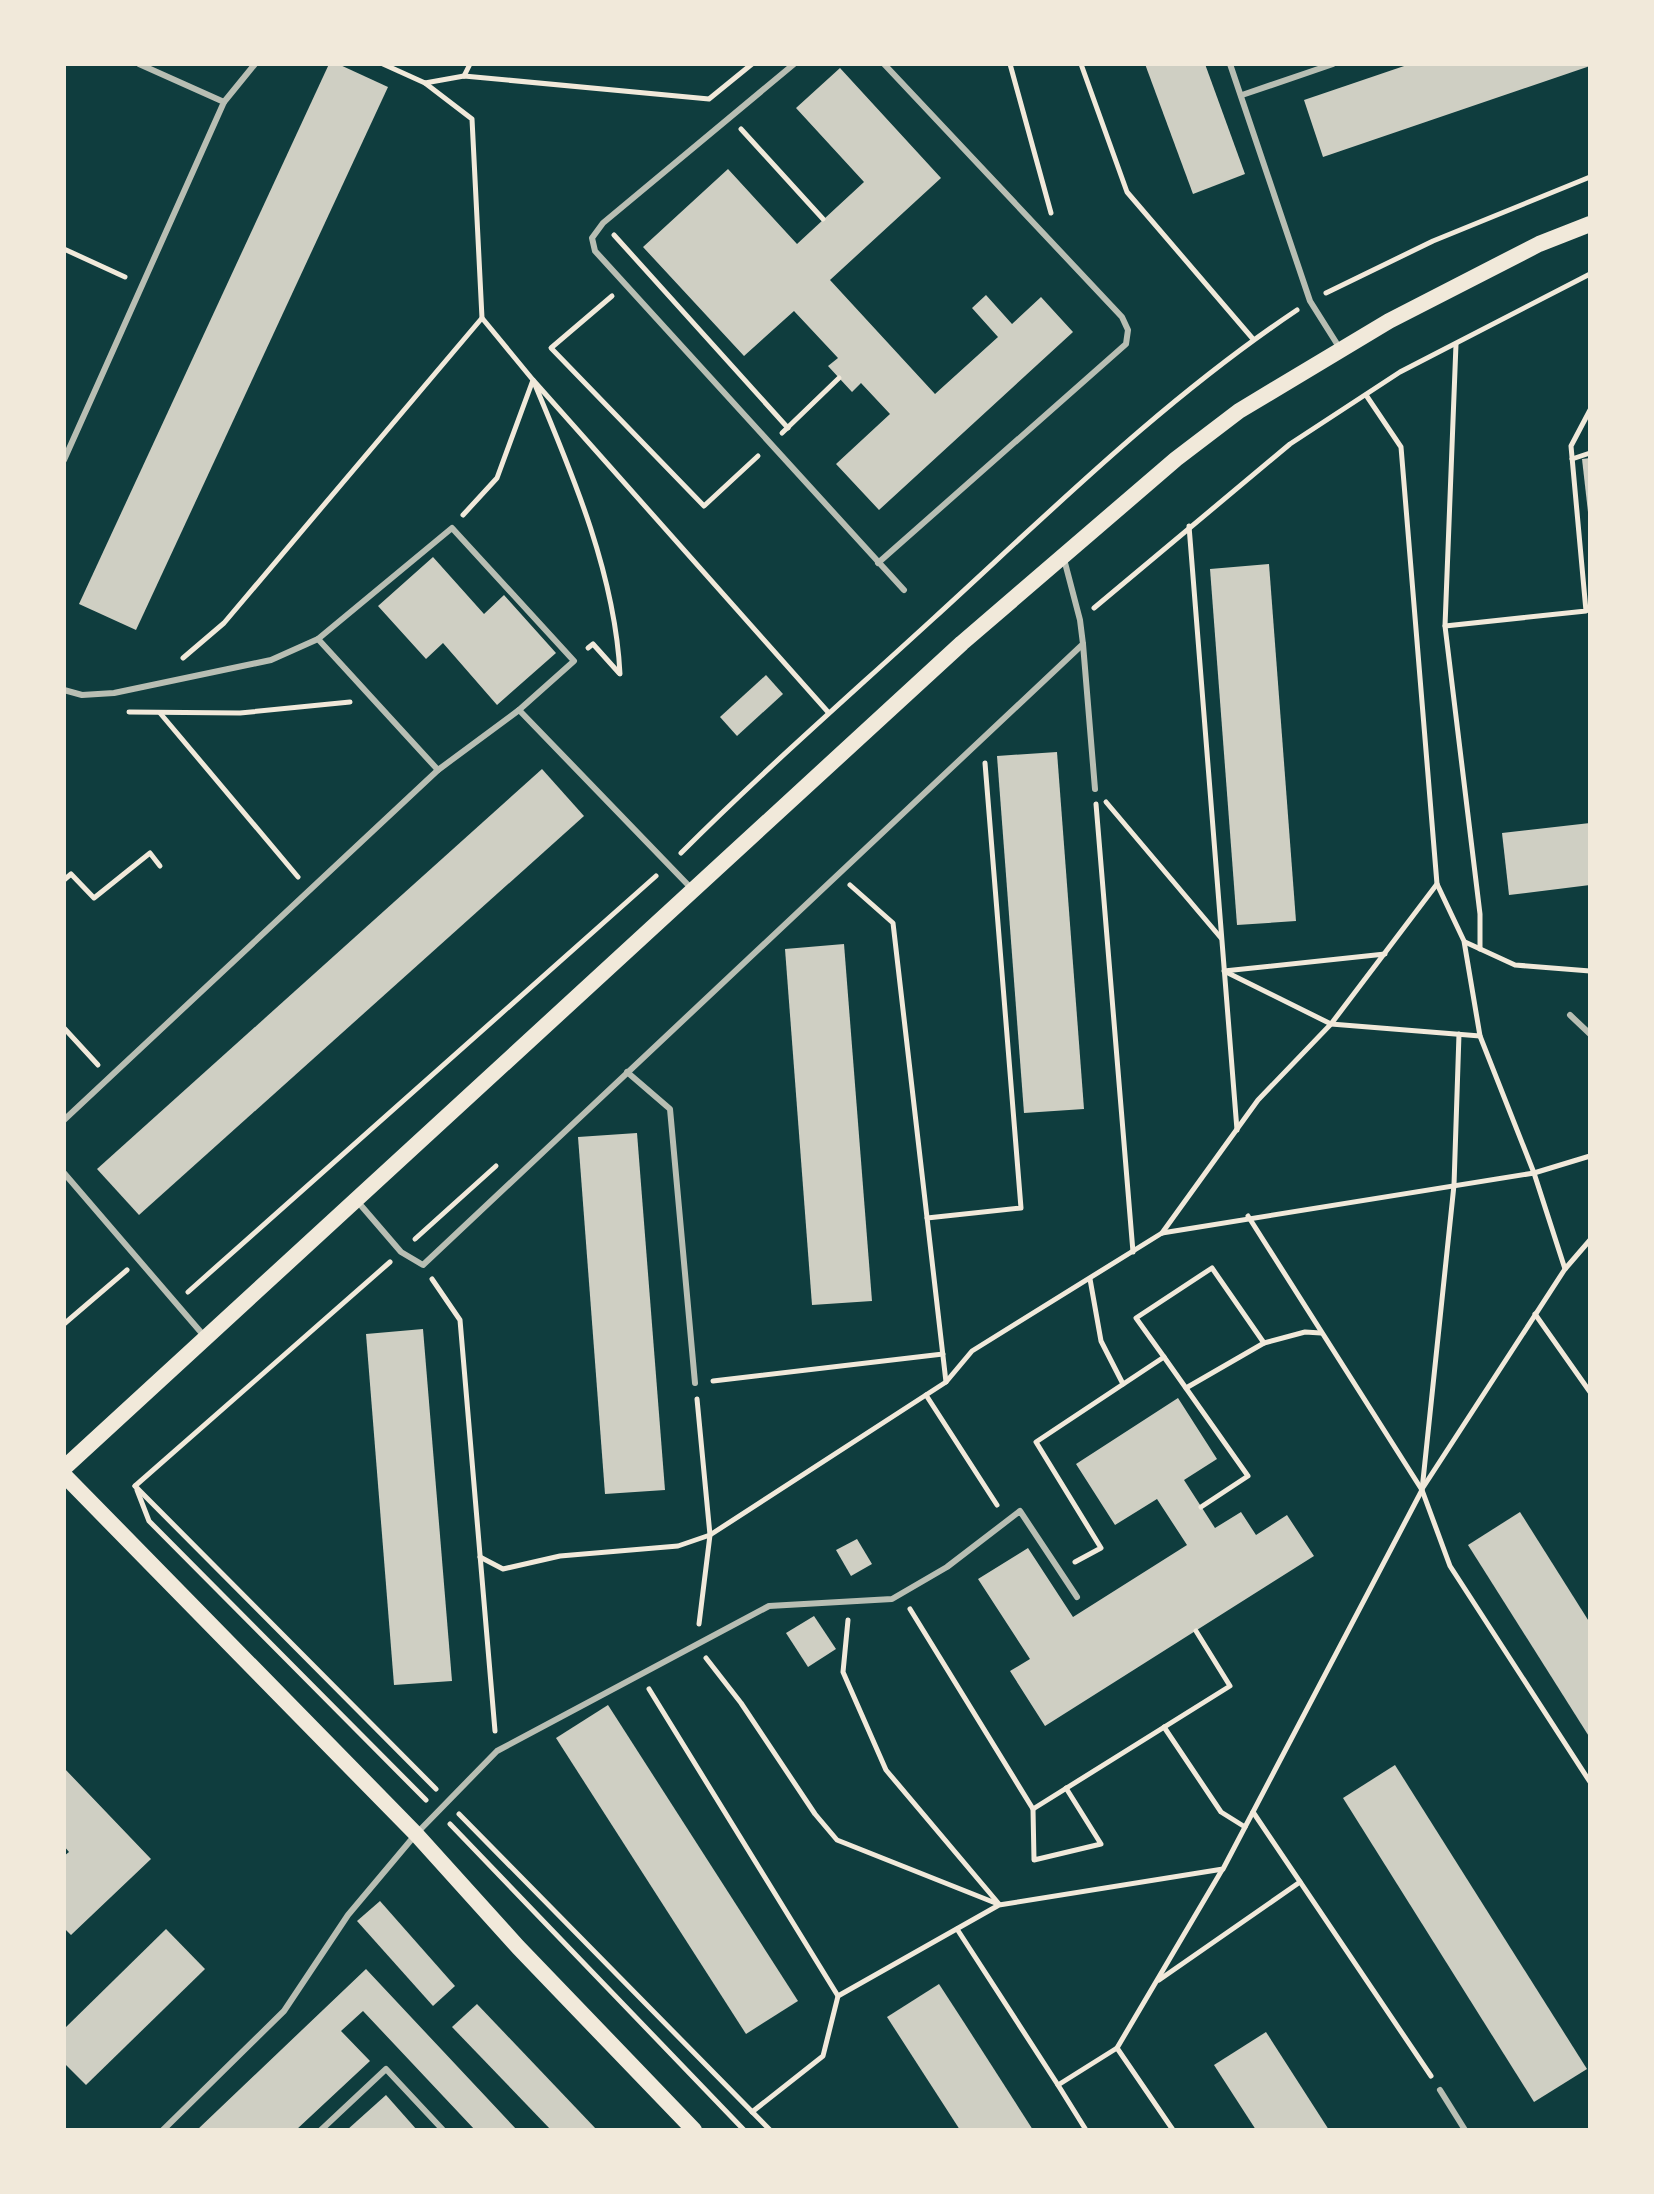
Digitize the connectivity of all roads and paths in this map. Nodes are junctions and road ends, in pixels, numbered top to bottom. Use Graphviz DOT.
graph roads {
  1 [pos="139,64"];
  2 [pos="255,64"];
  3 [pos="383,64"];
  4 [pos="470,64"];
  5 [pos="752,64"];
  6 [pos="794,64"];
  7 [pos="884,64"];
  8 [pos="1010,64"];
  9 [pos="1081,64"];
  10 [pos="1230,64"];
  11 [pos="1333,64"];
  12 [pos="464,76"];
  13 [pos="425,83"];
  14 [pos="1242,95"];
  15 [pos="224,102"];
  16 [pos="730,117"];
  17 [pos="823,219"];
  18 [pos="603,223"];
  19 [pos="1590,224"];
  20 [pos="64,249"];
  21 [pos="1061,252"];
  22 [pos="625,285"];
  23 [pos="142,286"];
  24 [pos="482,318"];
  25 [pos="1253,339"];
  26 [pos="1456,344"];
  27 [pos="1341,350"];
  28 [pos="839,378"];
  29 [pos="533,380"];
  30 [pos="1366,395"];
  31 [pos="1590,410"];
  32 [pos="788,428"];
  33 [pos="770,445"];
  34 [pos="1590,453"];
  35 [pos="1572,459"];
  36 [pos="64,460"];
  37 [pos="1189,525"];
  38 [pos="452,528"];
  39 [pos="1062,554"];
  40 [pos="878,563"];
  41 [pos="904,590"];
  42 [pos="1445,626"];
  43 [pos="318,639"];
  44 [pos="1083,644"];
  45 [pos="574,661"];
  46 [pos="154,684"];
  47 [pos="64,690"];
  48 [pos="374,699"];
  49 [pos="519,710"];
  50 [pos="125,712"];
  51 [pos="160,712"];
  52 [pos="828,712"];
  53 [pos="983,738"];
  54 [pos="438,770"];
  55 [pos="1095,789"];
  56 [pos="160,866"];
  57 [pos="838,874"];
  58 [pos="64,880"];
  59 [pos="1437,884"];
  60 [pos="310,890"];
  61 [pos="694,891"];
  62 [pos="1222,940"];
  63 [pos="1464,941"];
  64 [pos="1480,949"];
  65 [pos="1385,954"];
  66 [pos="1224,971"];
  67 [pos="1590,971"];
  68 [pos="1570,1015"];
  69 [pos="1331,1024"];
  70 [pos="64,1028"];
  71 [pos="1459,1034"];
  72 [pos="1590,1034"];
  73 [pos="1480,1036"];
  74 [pos="627,1072"];
  75 [pos="110,1077"];
  76 [pos="64,1120"];
  77 [pos="1237,1130"];
  78 [pos="1590,1156"];
  79 [pos="64,1173"];
  80 [pos="1534,1173"];
  81 [pos="1454,1185"];
  82 [pos="355,1199"];
  83 [pos="1248,1216"];
  84 [pos="927,1218"];
  85 [pos="1162,1233"];
  86 [pos="1590,1240"];
  87 [pos="1133,1253"];
  88 [pos="138,1261"];
  89 [pos="423,1265"];
  90 [pos="1565,1269"];
  91 [pos="1090,1279"];
  92 [pos="1535,1314"];
  93 [pos="64,1324"];
  94 [pos="1322,1333"];
  95 [pos="205,1337"];
  96 [pos="1264,1343"];
  97 [pos="943,1354"];
  98 [pos="1164,1357"];
  99 [pos="946,1382"];
  100 [pos="695,1383"];
  101 [pos="1123,1384"];
  102 [pos="1186,1388"];
  103 [pos="1590,1392"];
  104 [pos="926,1395"];
  105 [pos="64,1468"];
  106 [pos="64,1475"];
  107 [pos="135,1486"];
  108 [pos="1422,1490"];
  109 [pos="1201,1507"];
  110 [pos="1006,1520"];
  111 [pos="710,1535"];
  112 [pos="480,1557"];
  113 [pos="1060,1570"];
  114 [pos="901,1594"];
  115 [pos="1077,1597"];
  116 [pos="850,1601"];
  117 [pos="1196,1631"];
  118 [pos="696,1645"];
  119 [pos="641,1674"];
  120 [pos="1164,1727"];
  121 [pos="497,1751"];
  122 [pos="1590,1782"];
  123 [pos="1066,1788"];
  124 [pos="447,1801"];
  125 [pos="1033,1809"];
  126 [pos="1253,1812"];
  127 [pos="1245,1827"];
  128 [pos="416,1834"];
  129 [pos="1223,1869"];
  130 [pos="1300,1882"];
  131 [pos="999,1905"];
  132 [pos="957,1929"];
  133 [pos="1155,1983"];
  134 [pos="838,1996"];
  135 [pos="1117,2048"];
  136 [pos="1058,2085"];
  137 [pos="1440,2090"];
  138 [pos="752,2112"];
  139 [pos="163,2130"];
  140 [pos="321,2130"];
  141 [pos="443,2130"];
  142 [pos="694,2130"];
  143 [pos="770,2130"];
  144 [pos="1086,2130"];
  145 [pos="1173,2130"];
  146 [pos="1465,2130"];
  1 -- 15 [label="lane"];
  2 -- 15 [label="lane"];
  3 -- 13 [label="path"];
  4 -- 12 [label="path"];
  5 -- 12 [label="path"];
  6 -- 16 [label="lane"];
  7 -- 21 [label="lane"];
  8 -- 21 [label="path"];
  9 -- 25 [label="path"];
  10 -- 14 [label="lane"];
  11 -- 14 [label="lane"];
  12 -- 13 [label="path"];
  13 -- 24 [label="path"];
  14 -- 27 [label="lane"];
  15 -- 23 [label="lane"];
  16 -- 17 [label="path"];
  16 -- 18 [label="lane"];
  18 -- 22 [label="lane"];
  18 -- 32 [label="path"];
  19 -- 27 [label="main road"];
  20 -- 23 [label="path"];
  21 -- 40 [label="lane"];
  22 -- 33 [label="lane"];
  22 -- 33 [label="path"];
  23 -- 36 [label="lane"];
  24 -- 29 [label="path"];
  24 -- 46 [label="path"];
  26 -- 42 [label="path"];
  27 -- 39 [label="main road"];
  28 -- 32 [label="path"];
  29 -- 38 [label="path"];
  29 -- 45 [label="path"];
  29 -- 52 [label="path"];
  30 -- 59 [label="path"];
  31 -- 35 [label="path"];
  32 -- 33 [label="path"];
  33 -- 40 [label="lane"];
  34 -- 35 [label="path"];
  35 -- 42 [label="path"];
  37 -- 62 [label="path"];
  38 -- 43 [label="lane"];
  38 -- 45 [label="lane"];
  39 -- 44 [label="lane"];
  39 -- 61 [label="main road"];
  40 -- 41 [label="lane"];
  42 -- 64 [label="path"];
  43 -- 46 [label="lane"];
  43 -- 48 [label="lane"];
  44 -- 53 [label="lane"];
  44 -- 55 [label="lane"];
  45 -- 49 [label="lane"];
  46 -- 47 [label="lane"];
  48 -- 51 [label="path"];
  48 -- 54 [label="lane"];
  49 -- 54 [label="lane"];
  49 -- 61 [label="lane"];
  50 -- 51 [label="path"];
  51 -- 60 [label="path"];
  53 -- 57 [label="lane"];
  53 -- 84 [label="path"];
  54 -- 60 [label="lane"];
  55 -- 62 [label="path"];
  55 -- 87 [label="path"];
  56 -- 58 [label="path"];
  57 -- 74 [label="lane"];
  57 -- 84 [label="path"];
  59 -- 63 [label="path"];
  59 -- 65 [label="path"];
  60 -- 75 [label="lane"];
  61 -- 82 [label="main road"];
  62 -- 66 [label="path"];
  63 -- 64 [label="path"];
  63 -- 73 [label="path"];
  64 -- 67 [label="path"];
  65 -- 66 [label="path"];
  65 -- 69 [label="path"];
  66 -- 69 [label="path"];
  66 -- 77 [label="path"];
  68 -- 72 [label="lane"];
  69 -- 71 [label="path"];
  69 -- 77 [label="path"];
  70 -- 75 [label="path"];
  71 -- 73 [label="path"];
  71 -- 81 [label="path"];
  73 -- 80 [label="path"];
  74 -- 89 [label="lane"];
  74 -- 100 [label="lane"];
  75 -- 76 [label="lane"];
  77 -- 85 [label="path"];
  78 -- 80 [label="path"];
  79 -- 88 [label="lane"];
  80 -- 81 [label="path"];
  80 -- 90 [label="path"];
  81 -- 83 [label="path"];
  81 -- 108 [label="path"];
  82 -- 89 [label="lane"];
  82 -- 95 [label="main road"];
  83 -- 85 [label="path"];
  83 -- 94 [label="path"];
  84 -- 97 [label="path"];
  85 -- 87 [label="path"];
  86 -- 90 [label="path"];
  87 -- 91 [label="path"];
  88 -- 93 [label="path"];
  88 -- 95 [label="lane"];
  89 -- 112 [label="path"];
  90 -- 92 [label="path"];
  91 -- 99 [label="path"];
  91 -- 101 [label="path"];
  92 -- 103 [label="path"];
  92 -- 108 [label="path"];
  94 -- 96 [label="path"];
  94 -- 108 [label="path"];
  95 -- 105 [label="main road"];
  96 -- 98 [label="path"];
  96 -- 102 [label="path"];
  97 -- 99 [label="path"];
  97 -- 100 [label="path"];
  98 -- 101 [label="path"];
  98 -- 102 [label="path"];
  99 -- 104 [label="path"];
  100 -- 111 [label="path"];
  101 -- 113 [label="path"];
  102 -- 109 [label="path"];
  104 -- 110 [label="path"];
  104 -- 111 [label="path"];
  106 -- 128 [label="main road"];
  107 -- 124 [label="path"];
  108 -- 122 [label="path"];
  108 -- 126 [label="path"];
  110 -- 113 [label="lane"];
  110 -- 114 [label="lane"];
  111 -- 112 [label="path"];
  111 -- 118 [label="path"];
  112 -- 121 [label="path"];
  113 -- 115 [label="lane"];
  114 -- 116 [label="lane"];
  114 -- 125 [label="path"];
  116 -- 118 [label="lane"];
  116 -- 131 [label="path"];
  117 -- 120 [label="path"];
  118 -- 119 [label="lane"];
  118 -- 131 [label="path"];
  119 -- 121 [label="lane"];
  119 -- 134 [label="path"];
  120 -- 123 [label="path"];
  120 -- 127 [label="path"];
  121 -- 124 [label="lane"];
  123 -- 125 [label="path"];
  123 -- 125 [label="path"];
  124 -- 128 [label="lane"];
  124 -- 138 [label="path"];
  126 -- 127 [label="path"];
  126 -- 130 [label="path"];
  127 -- 129 [label="path"];
  128 -- 139 [label="lane"];
  128 -- 142 [label="main road"];
  129 -- 131 [label="path"];
  129 -- 133 [label="path"];
  130 -- 133 [label="path"];
  130 -- 137 [label="path"];
  131 -- 132 [label="path"];
  132 -- 134 [label="path"];
  132 -- 136 [label="path"];
  133 -- 135 [label="path"];
  134 -- 138 [label="path"];
  135 -- 136 [label="path"];
  135 -- 145 [label="path"];
  136 -- 144 [label="path"];
  137 -- 146 [label="lane"];
  138 -- 143 [label="path"];
  140 -- 141 [label="lane"];
}
